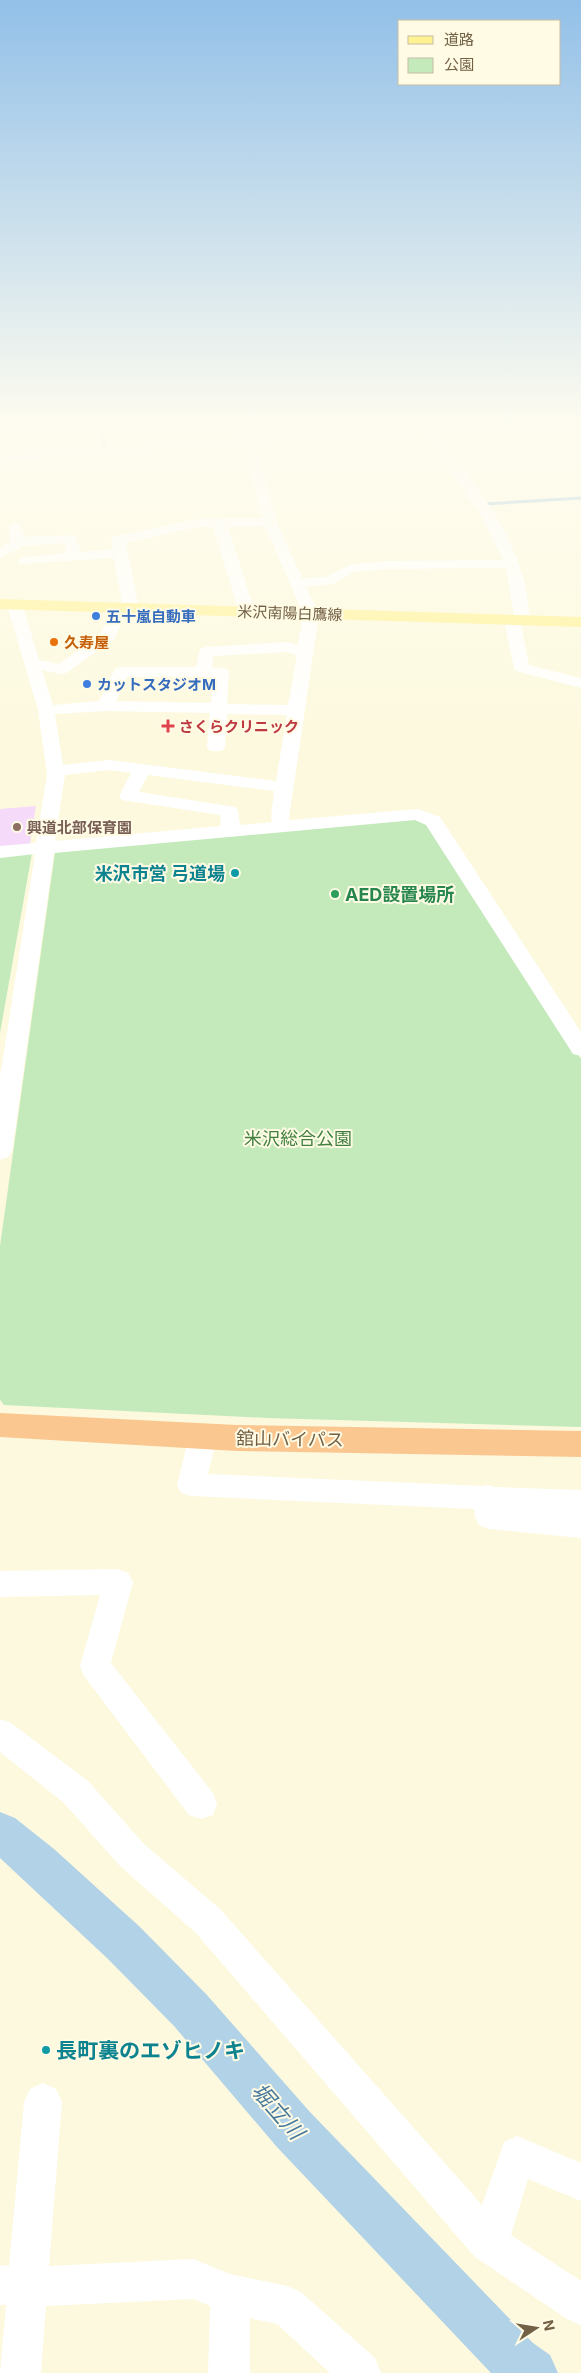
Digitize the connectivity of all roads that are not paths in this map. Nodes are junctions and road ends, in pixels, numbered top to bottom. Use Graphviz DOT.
graph roads {
  1 [pos="17,536"];
  2 [pos="138,536"];
  3 [pos="222,536"];
  4 [pos="276,536"];
  5 [pos="497,536"];
  6 [pos="19,542"];
  7 [pos="488,550"];
  8 [pos="505,550"];
  9 [pos="121,553"];
  10 [pos="0,554"];
  11 [pos="75,556"];
  12 [pos="24,561"];
  13 [pos="511,564"];
  14 [pos="297,583"];
  15 [pos="7,604"];
  16 [pos="126,608"];
  17 [pos="247,612"];
  18 [pos="311,614"];
  19 [pos="517,620"];
  20 [pos="581,622"];
  21 [pos="305,652"];
  22 [pos="32,663"];
  23 [pos="203,671"];
  24 [pos="581,682"];
  25 [pos="105,706"];
  26 [pos="220,708"];
  27 [pos="46,710"];
  28 [pos="297,710"];
  29 [pos="216,747"];
  30 [pos="142,769"];
  31 [pos="56,771"];
  32 [pos="283,787"];
  33 [pos="284,825"];
  34 [pos="231,830"];
  35 [pos="47,847"];
  36 [pos="0,852"];
  37 [pos="581,1050"];
  38 [pos="0,1152"];
  39 [pos="0,1425"];
  40 [pos="203,1436"];
  41 [pos="581,1444"];
  42 [pos="488,1496"];
  43 [pos="581,1502"];
  44 [pos="581,1526"];
  45 [pos="0,1584"];
  46 [pos="0,1733"];
  47 [pos="201,1804"];
  48 [pos="43,2102"];
  49 [pos="581,2182"];
  50 [pos="488,2242"];
  51 [pos="14,2286"];
  52 [pos="230,2294"];
  53 [pos="581,2305"];
  54 [pos="20,2373"];
  55 [pos="229,2373"];
  56 [pos="360,2373"];
  1 -- 6 [label="street"];
  2 -- 9 [label="street"];
  3 -- 17 [label="street"];
  4 -- 14 [label="street"];
  5 -- 8 [label="street"];
  6 -- 10 [label="street"];
  6 -- 11 [label="street"];
  7 -- 8 [label="street"];
  8 -- 13 [label="street"];
  9 -- 11 [label="street"];
  9 -- 16 [label="street"];
  11 -- 12 [label="street"];
  13 -- 14 [label="street"];
  13 -- 19 [label="street"];
  14 -- 18 [label="street"];
  15 -- 16 [label="main road, 米沢南陽白鷹線"];
  15 -- 22 [label="street"];
  16 -- 17 [label="main road, 米沢南陽白鷹線"];
  16 -- 22 [label="street"];
  17 -- 18 [label="main road, 米沢南陽白鷹線"];
  18 -- 19 [label="main road, 米沢南陽白鷹線"];
  18 -- 21 [label="street"];
  19 -- 20 [label="main road, 米沢南陽白鷹線"];
  19 -- 24 [label="street"];
  21 -- 23 [label="street"];
  21 -- 28 [label="street"];
  22 -- 27 [label="street"];
  23 -- 25 [label="street"];
  23 -- 26 [label="street"];
  25 -- 26 [label="street"];
  25 -- 27 [label="street"];
  26 -- 28 [label="street"];
  26 -- 29 [label="street"];
  27 -- 31 [label="street"];
  28 -- 32 [label="street"];
  30 -- 31 [label="street"];
  30 -- 32 [label="street"];
  30 -- 34 [label="street"];
  31 -- 35 [label="street"];
  32 -- 33 [label="street"];
  33 -- 34 [label="street"];
  33 -- 37 [label="street"];
  34 -- 35 [label="street"];
  35 -- 36 [label="street"];
  35 -- 38 [label="street"];
  39 -- 40 [label="highway, 舘山バイパス"];
  40 -- 41 [label="highway, 舘山バイパス"];
  40 -- 42 [label="street"];
  42 -- 43 [label="street"];
  42 -- 44 [label="street"];
  45 -- 47 [label="street"];
  46 -- 50 [label="street"];
  48 -- 51 [label="street"];
  49 -- 50 [label="street"];
  50 -- 53 [label="street"];
  51 -- 52 [label="street"];
  51 -- 54 [label="street"];
  52 -- 55 [label="street"];
  52 -- 56 [label="street"];
}
